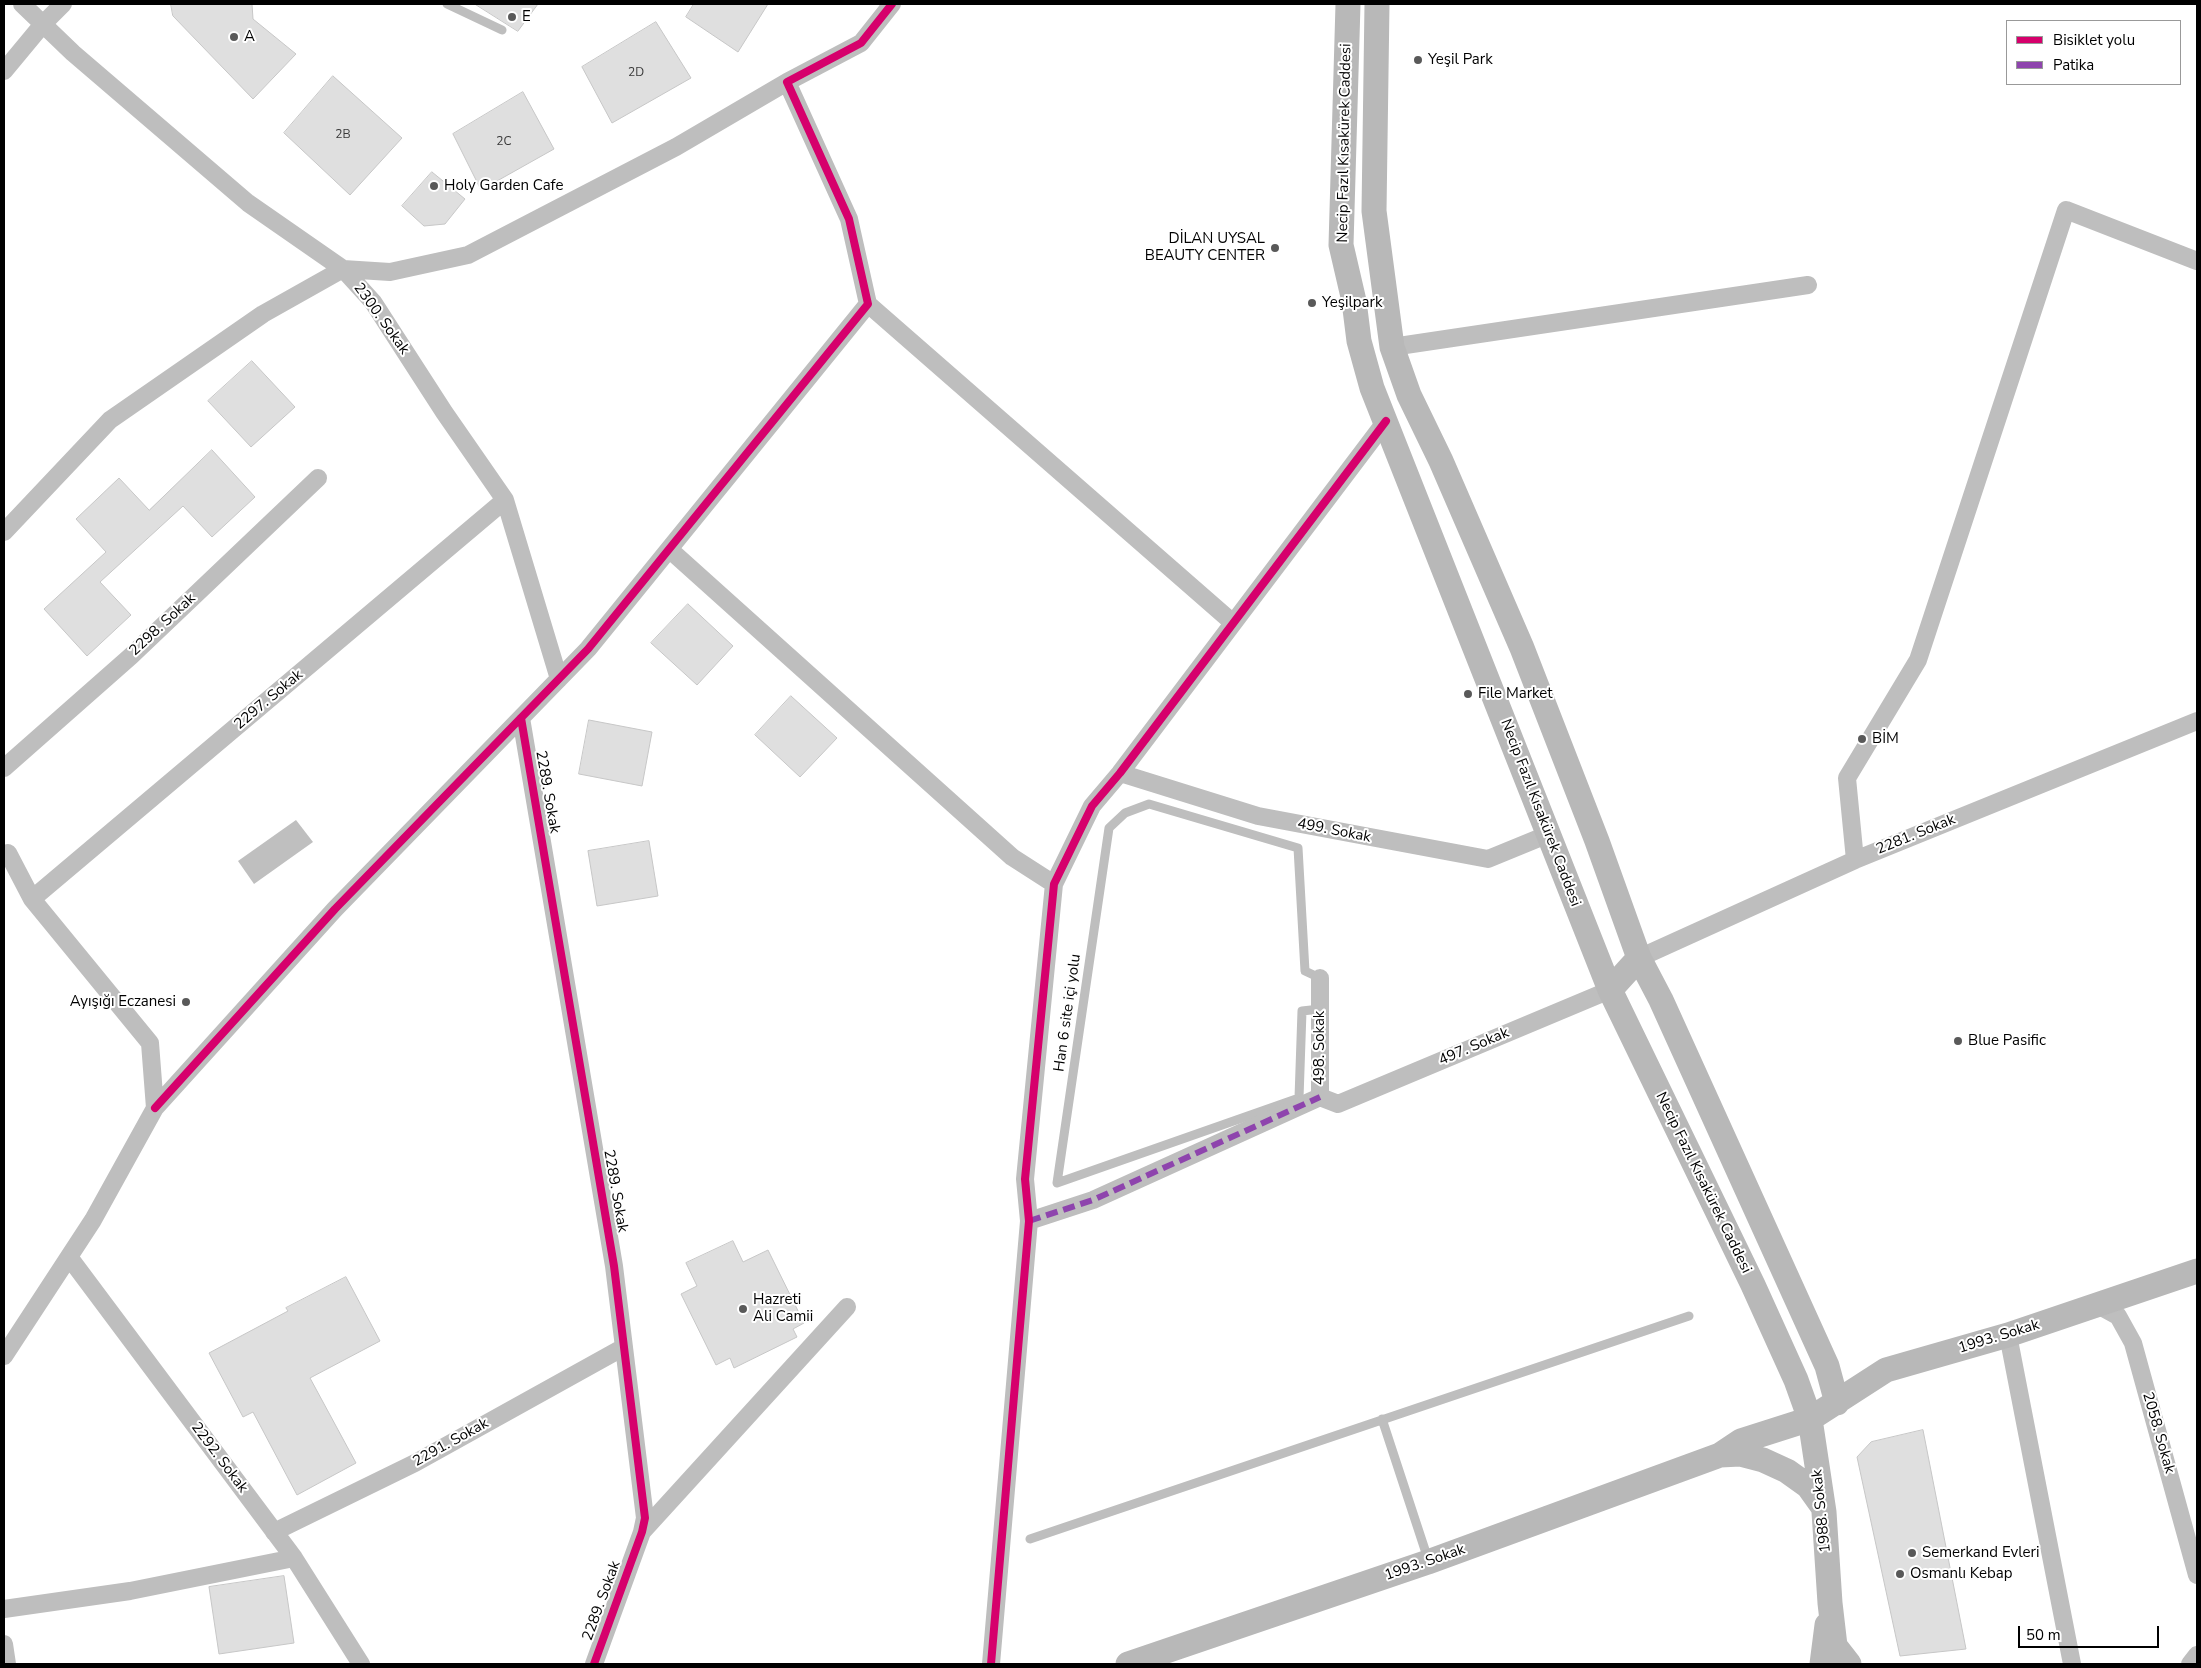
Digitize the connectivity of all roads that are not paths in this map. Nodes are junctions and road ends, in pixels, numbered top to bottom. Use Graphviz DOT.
graph roads {
  1 [pos="22,4"];
  2 [pos="63,4"];
  3 [pos="447,4"];
  4 [pos="892,4"];
  5 [pos="1348,4"];
  6 [pos="1377,4"];
  7 [pos="43,24"];
  8 [pos="502,30"];
  9 [pos="4,71"];
  10 [pos="787,82"];
  11 [pos="2197,261"];
  12 [pos="344,269"];
  13 [pos="1808,285"];
  14 [pos="868,304"];
  15 [pos="1392,347"];
  16 [pos="1409,395"];
  17 [pos="1386,421"];
  18 [pos="318,478"];
  19 [pos="506,500"];
  20 [pos="4,532"];
  21 [pos="669,549"];
  22 [pos="1232,622"];
  23 [pos="558,679"];
  24 [pos="521,718"];
  25 [pos="2197,721"];
  26 [pos="4,768"];
  27 [pos="1120,773"];
  28 [pos="1549,834"];
  29 [pos="5,854"];
  30 [pos="1856,860"];
  31 [pos="1054,884"];
  32 [pos="32,899"];
  33 [pos="1640,958"];
  34 [pos="1320,978"];
  35 [pos="1610,990"];
  36 [pos="1320,1009"];
  37 [pos="1320,1097"];
  38 [pos="1338,1104"];
  39 [pos="155,1108"];
  40 [pos="1029,1221"];
  41 [pos="69,1257"];
  42 [pos="2197,1271"];
  43 [pos="2098,1305"];
  44 [pos="847,1307"];
  45 [pos="1689,1316"];
  46 [pos="2008,1335"];
  47 [pos="624,1347"];
  48 [pos="4,1356"];
  49 [pos="1837,1403"];
  50 [pos="1382,1419"];
  51 [pos="1810,1419"];
  52 [pos="1720,1455"];
  53 [pos="1823,1507"];
  54 [pos="2190,1522"];
  55 [pos="274,1532"];
  56 [pos="642,1532"];
  57 [pos="1030,1539"];
  58 [pos="294,1558"];
  59 [pos="1428,1562"];
  60 [pos="2197,1575"];
  61 [pos="1830,1603"];
  62 [pos="4,1609"];
  63 [pos="4,1644"];
  64 [pos="2197,1655"];
  65 [pos="6,1664"];
  66 [pos="361,1664"];
  67 [pos="594,1664"];
  68 [pos="991,1664"];
  69 [pos="1128,1664"];
  70 [pos="1822,1664"];
  71 [pos="1849,1664"];
  72 [pos="2072,1664"];
  73 [pos="2190,1664"];
  1 -- 7 [label="street"];
  2 -- 7 [label="street"];
  3 -- 8 [label="lane"];
  4 -- 10 [label="street"];
  5 -- 17 [label="main road, Necip Fazıl Kısakürek Caddesi"];
  6 -- 15 [label="main road, Necip Fazıl Kısakürek Caddesi"];
  7 -- 9 [label="street"];
  7 -- 12 [label="street"];
  10 -- 12 [label="street"];
  10 -- 14 [label="street"];
  11 -- 30 [label="street"];
  12 -- 19 [label="street, 2300. Sokak"];
  12 -- 20 [label="street, 2300. Sokak"];
  13 -- 15 [label="street"];
  14 -- 21 [label="street"];
  14 -- 22 [label="street"];
  15 -- 16 [label="main road, Necip Fazıl Kısakürek Caddesi"];
  16 -- 17 [label="main road"];
  16 -- 33 [label="main road, Necip Fazıl Kısakürek Caddesi"];
  17 -- 22 [label="street"];
  17 -- 28 [label="main road, Necip Fazıl Kısakürek Caddesi"];
  18 -- 26 [label="street, 2298. Sokak"];
  19 -- 23 [label="street, 2300. Sokak"];
  19 -- 32 [label="street, 2297. Sokak"];
  21 -- 23 [label="street"];
  21 -- 31 [label="street"];
  22 -- 27 [label="street"];
  23 -- 24 [label="street"];
  24 -- 39 [label="street"];
  24 -- 47 [label="street, 2289. Sokak"];
  25 -- 30 [label="street, 2281. Sokak"];
  27 -- 28 [label="street, 499. Sokak"];
  27 -- 31 [label="street"];
  28 -- 35 [label="main road, Necip Fazıl Kısakürek Caddesi"];
  29 -- 32 [label="street"];
  30 -- 33 [label="street, 2281. Sokak"];
  31 -- 40 [label="street"];
  32 -- 39 [label="street"];
  33 -- 35 [label="main road"];
  33 -- 49 [label="main road, Necip Fazıl Kısakürek Caddesi"];
  34 -- 36 [label="street, 498. Sokak"];
  34 -- 36 [label="lane, Han 6 site içi yolu"];
  35 -- 38 [label="street, 497. Sokak"];
  35 -- 51 [label="main road, Necip Fazıl Kısakürek Caddesi"];
  36 -- 37 [label="street, 498. Sokak"];
  37 -- 38 [label="street, 498. Sokak"];
  37 -- 40 [label="street"];
  39 -- 41 [label="street"];
  40 -- 68 [label="street"];
  41 -- 48 [label="street"];
  41 -- 55 [label="street, 2292. Sokak"];
  42 -- 43 [label="main road, 1993. Sokak"];
  43 -- 46 [label="main road, 1993. Sokak"];
  43 -- 54 [label="street, 2058. Sokak"];
  44 -- 56 [label="street"];
  45 -- 50 [label="lane"];
  46 -- 49 [label="main road, 1993. Sokak"];
  46 -- 72 [label="street"];
  47 -- 55 [label="street, 2291. Sokak"];
  47 -- 56 [label="street, 2289. Sokak"];
  49 -- 51 [label="main road, 1993. Sokak"];
  50 -- 57 [label="lane"];
  50 -- 59 [label="lane"];
  51 -- 52 [label="main road, 1993. Sokak"];
  51 -- 53 [label="main road, 1988. Sokak"];
  52 -- 53 [label="main road"];
  52 -- 59 [label="main road, 1993. Sokak"];
  53 -- 61 [label="main road, 1988. Sokak"];
  54 -- 60 [label="street, 2058. Sokak"];
  55 -- 58 [label="street, 2292. Sokak"];
  56 -- 67 [label="street, 2289. Sokak"];
  58 -- 62 [label="street"];
  58 -- 66 [label="street, 2292. Sokak"];
  59 -- 69 [label="main road, 1993. Sokak"];
  61 -- 70 [label="main road"];
  61 -- 71 [label="main road"];
  63 -- 65 [label="street"];
  64 -- 73 [label="street"];
}
